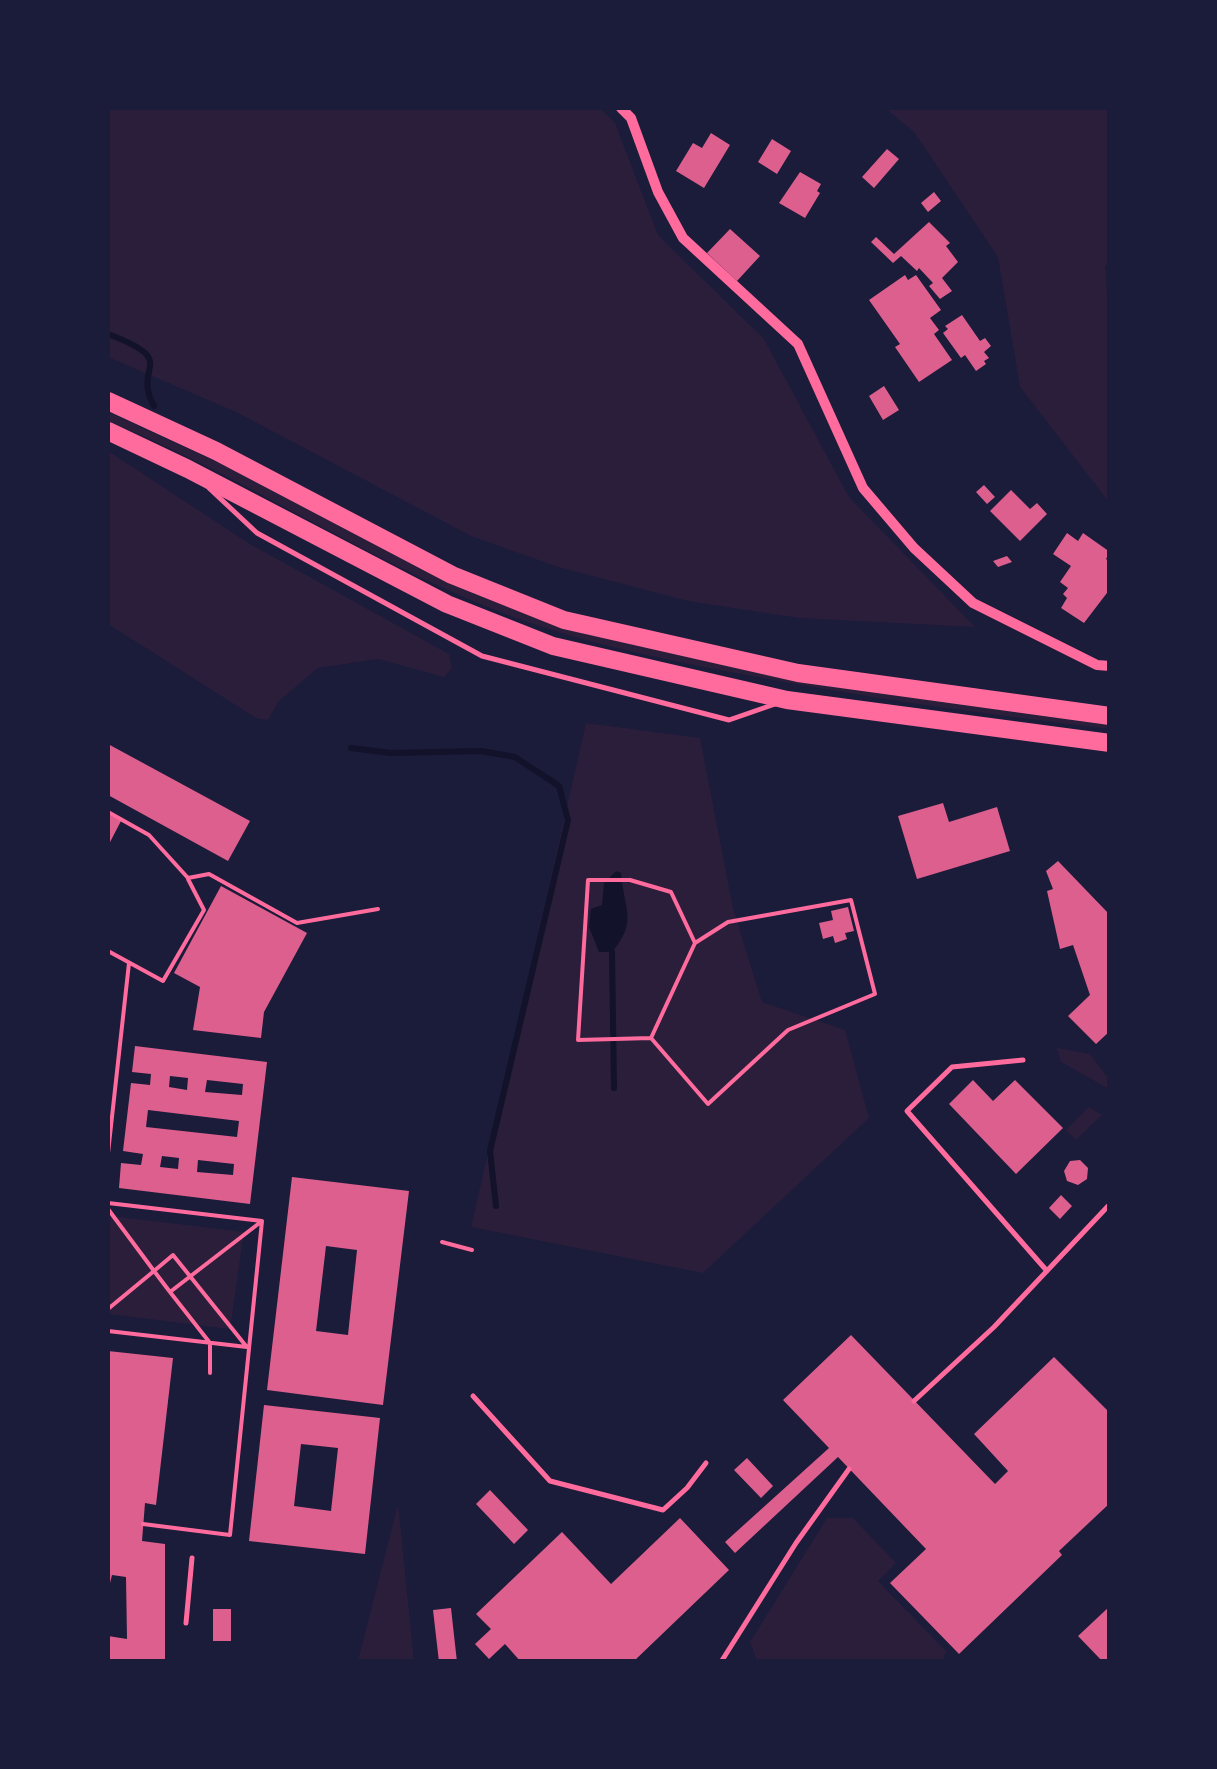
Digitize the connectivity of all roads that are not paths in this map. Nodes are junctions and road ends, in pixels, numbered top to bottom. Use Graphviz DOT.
graph roads {
  1 [pos="621,108"];
  2 [pos="108,402"];
  3 [pos="108,432"];
  4 [pos="188,469"];
  5 [pos="1110,666"];
  6 [pos="787,700"];
  7 [pos="1110,716"];
  8 [pos="1110,742"];
  9 [pos="1022,1060"];
  10 [pos="1110,1204"];
  11 [pos="1046,1271"];
  12 [pos="473,1396"];
  13 [pos="914,1401"];
  14 [pos="706,1463"];
  15 [pos="849,1469"];
  16 [pos="192,1558"];
  17 [pos="186,1623"];
  18 [pos="721,1662"];
  1 -- 5 [label="street"];
  2 -- 7 [label="main road"];
  3 -- 4 [label="main road"];
  4 -- 6 [label="main road"];
  4 -- 6 [label="lane"];
  6 -- 8 [label="main road"];
  9 -- 11 [label="lane"];
  10 -- 11 [label="lane"];
  11 -- 13 [label="lane"];
  12 -- 14 [label="lane"];
  15 -- 18 [label="lane"];
  16 -- 17 [label="lane"];
}
